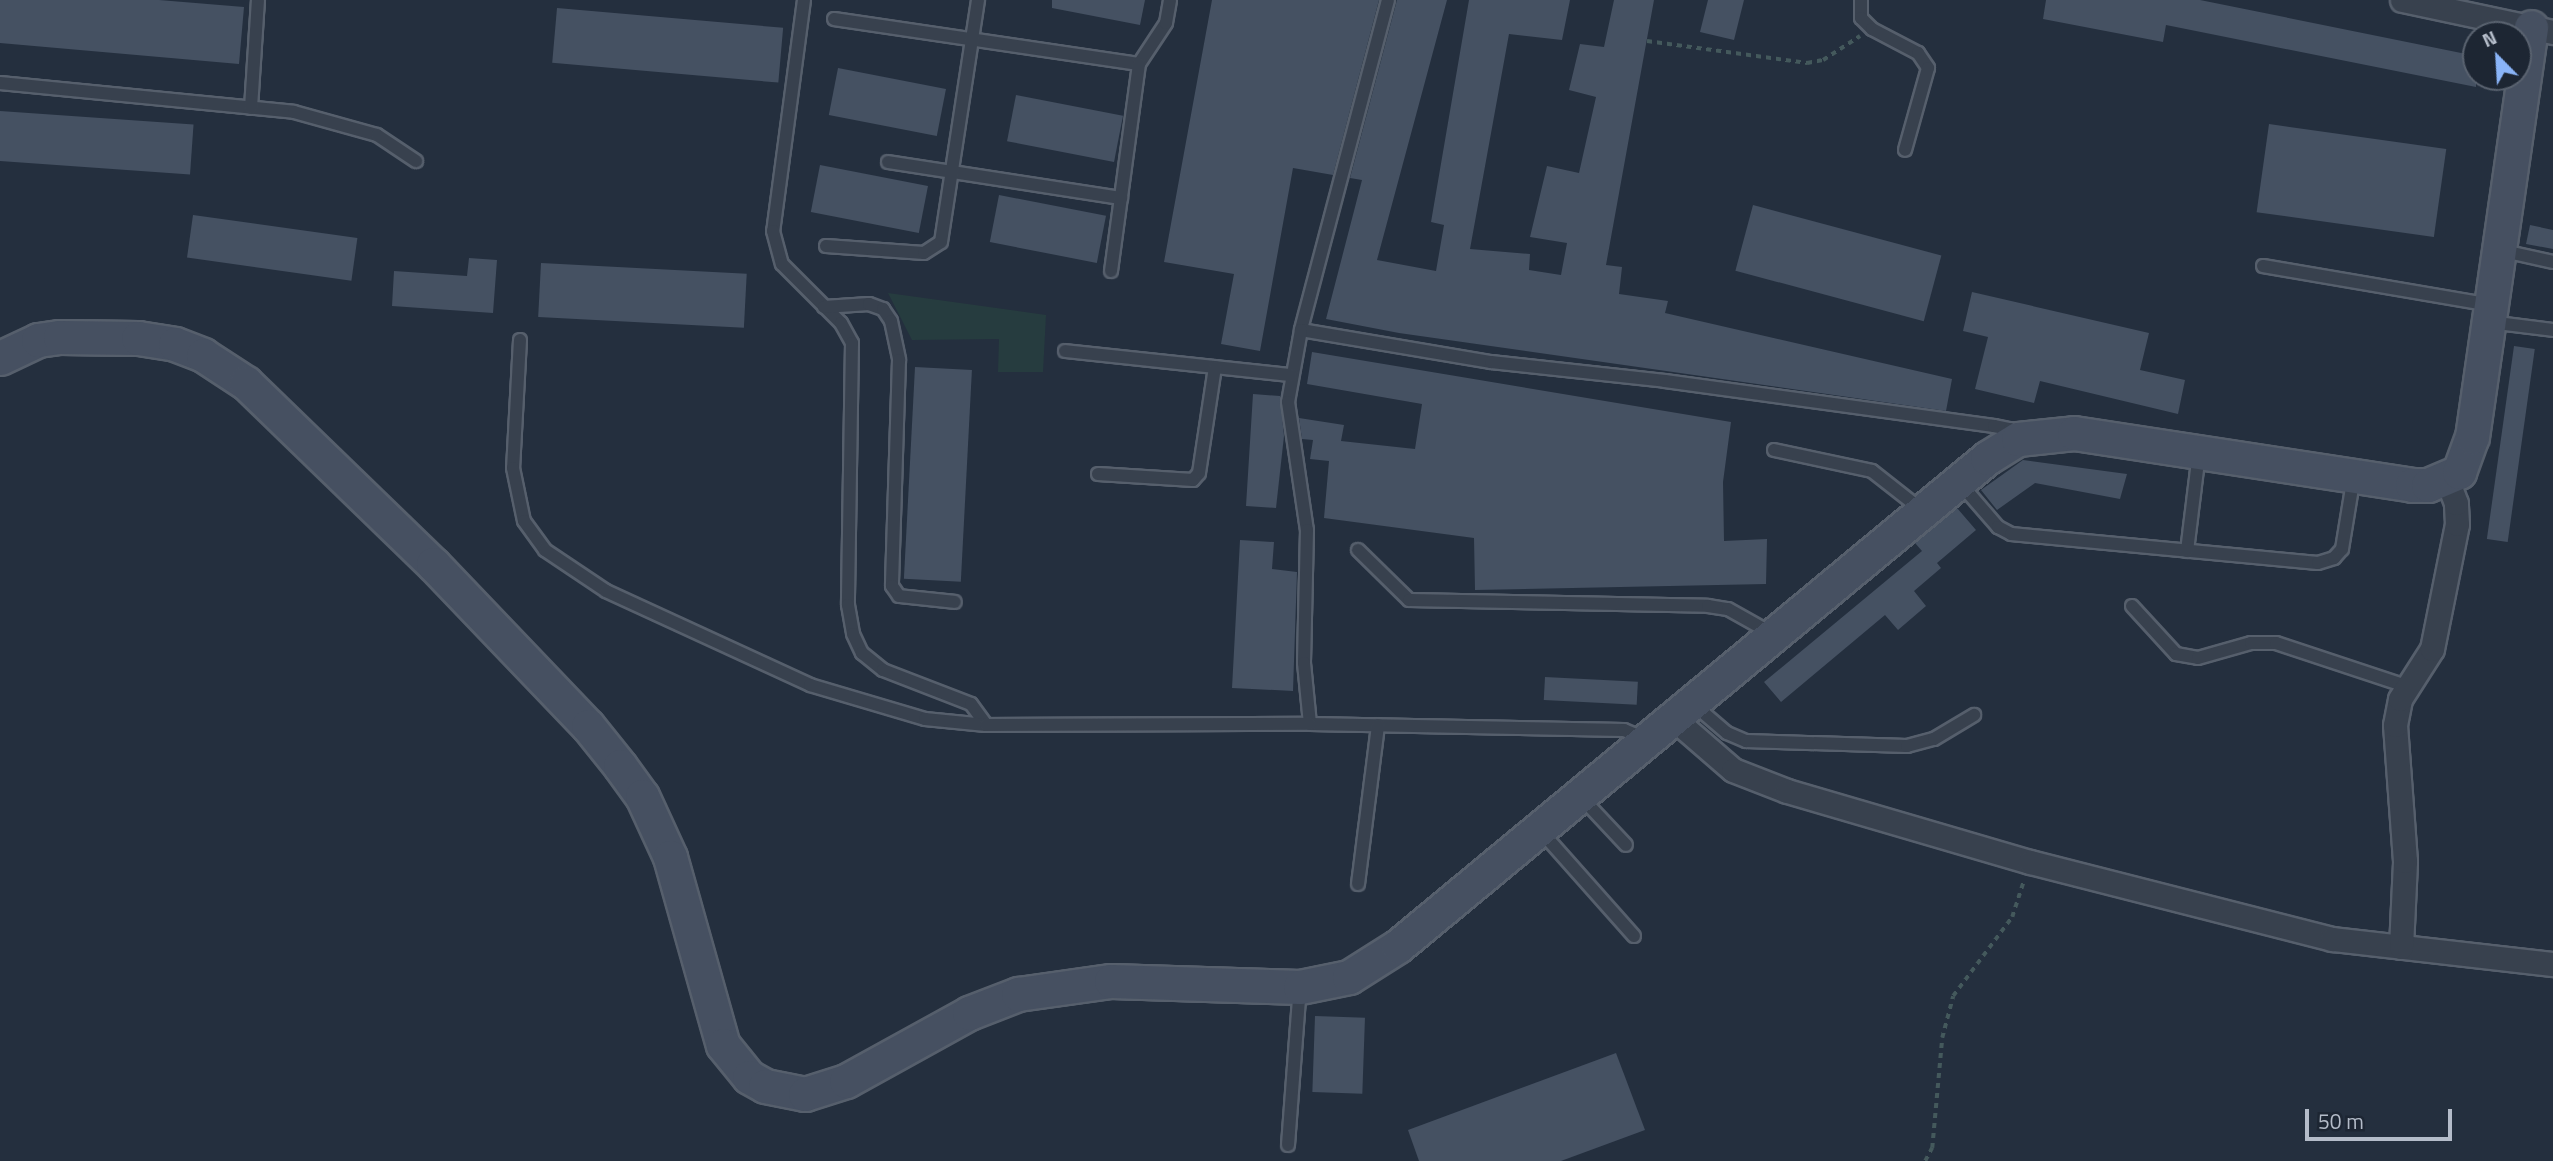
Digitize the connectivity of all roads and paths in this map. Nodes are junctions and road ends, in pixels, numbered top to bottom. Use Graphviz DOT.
graph roads {
  1 [pos="258,0"];
  2 [pos="804,0"];
  3 [pos="978,0"];
  4 [pos="1171,0"];
  5 [pos="1388,0"];
  6 [pos="1861,0"];
  7 [pos="2402,0"];
  8 [pos="2473,7"];
  9 [pos="834,19"];
  10 [pos="1872,29"];
  11 [pos="2542,30"];
  12 [pos="972,39"];
  13 [pos="1647,41"];
  14 [pos="1139,64"];
  15 [pos="0,83"];
  16 [pos="251,108"];
  17 [pos="1905,150"];
  18 [pos="416,161"];
  19 [pos="888,162"];
  20 [pos="953,170"];
  21 [pos="1121,198"];
  22 [pos="826,246"];
  23 [pos="2499,250"];
  24 [pos="2553,262"];
  25 [pos="2263,266"];
  26 [pos="1111,271"];
  27 [pos="824,306"];
  28 [pos="2490,314"];
  29 [pos="1301,330"];
  30 [pos="2553,330"];
  31 [pos="520,340"];
  32 [pos="1065,351"];
  33 [pos="0,358"];
  34 [pos="1215,367"];
  35 [pos="1291,375"];
  36 [pos="2018,439"];
  37 [pos="1774,450"];
  38 [pos="2199,453"];
  39 [pos="1098,474"];
  40 [pos="2354,476"];
  41 [pos="2447,480"];
  42 [pos="1958,482"];
  43 [pos="1923,512"];
  44 [pos="1358,550"];
  45 [pos="2187,551"];
  46 [pos="955,602"];
  47 [pos="2132,606"];
  48 [pos="1774,635"];
  49 [pos="2409,687"];
  50 [pos="1682,711"];
  51 [pos="1974,715"];
  52 [pos="1310,724"];
  53 [pos="986,725"];
  54 [pos="1378,725"];
  55 [pos="1637,736"];
  56 [pos="1579,796"];
  57 [pos="1539,829"];
  58 [pos="1626,845"];
  59 [pos="2030,862"];
  60 [pos="1358,884"];
  61 [pos="1634,936"];
  62 [pos="2401,947"];
  63 [pos="2553,964"];
  64 [pos="1300,987"];
  65 [pos="1288,1145"];
  66 [pos="1925,1161"];
  1 -- 16 [label="lane"];
  2 -- 27 [label="lane"];
  3 -- 12 [label="lane"];
  4 -- 14 [label="lane"];
  5 -- 29 [label="lane"];
  6 -- 10 [label="lane"];
  7 -- 8 [label="street"];
  8 -- 11 [label="street"];
  9 -- 12 [label="lane"];
  10 -- 13 [label="path"];
  10 -- 17 [label="lane"];
  11 -- 23 [label="street"];
  12 -- 14 [label="lane"];
  12 -- 20 [label="lane"];
  14 -- 21 [label="lane"];
  15 -- 16 [label="lane"];
  16 -- 18 [label="lane"];
  19 -- 20 [label="lane"];
  20 -- 21 [label="lane"];
  20 -- 22 [label="lane"];
  21 -- 26 [label="lane"];
  23 -- 24 [label="lane"];
  23 -- 28 [label="street"];
  25 -- 28 [label="lane"];
  27 -- 46 [label="lane"];
  27 -- 53 [label="lane"];
  28 -- 30 [label="lane"];
  28 -- 41 [label="street"];
  29 -- 35 [label="lane"];
  29 -- 36 [label="lane"];
  31 -- 53 [label="lane"];
  32 -- 34 [label="lane"];
  33 -- 64 [label="street"];
  34 -- 35 [label="lane"];
  34 -- 39 [label="lane"];
  35 -- 52 [label="lane"];
  36 -- 38 [label="street"];
  36 -- 42 [label="street"];
  37 -- 43 [label="lane"];
  38 -- 40 [label="street"];
  38 -- 45 [label="lane"];
  40 -- 41 [label="street"];
  40 -- 45 [label="lane"];
  41 -- 49 [label="street"];
  42 -- 43 [label="street"];
  42 -- 45 [label="lane"];
  43 -- 48 [label="street"];
  44 -- 48 [label="lane"];
  47 -- 49 [label="lane"];
  48 -- 50 [label="street"];
  49 -- 62 [label="street"];
  50 -- 51 [label="lane"];
  50 -- 56 [label="street"];
  50 -- 59 [label="street"];
  52 -- 53 [label="lane"];
  52 -- 54 [label="lane"];
  54 -- 55 [label="lane"];
  54 -- 60 [label="lane"];
  56 -- 57 [label="street"];
  56 -- 58 [label="lane"];
  57 -- 61 [label="lane"];
  57 -- 64 [label="street"];
  59 -- 62 [label="street"];
  59 -- 66 [label="path"];
  62 -- 63 [label="street"];
  64 -- 65 [label="lane"];
}
